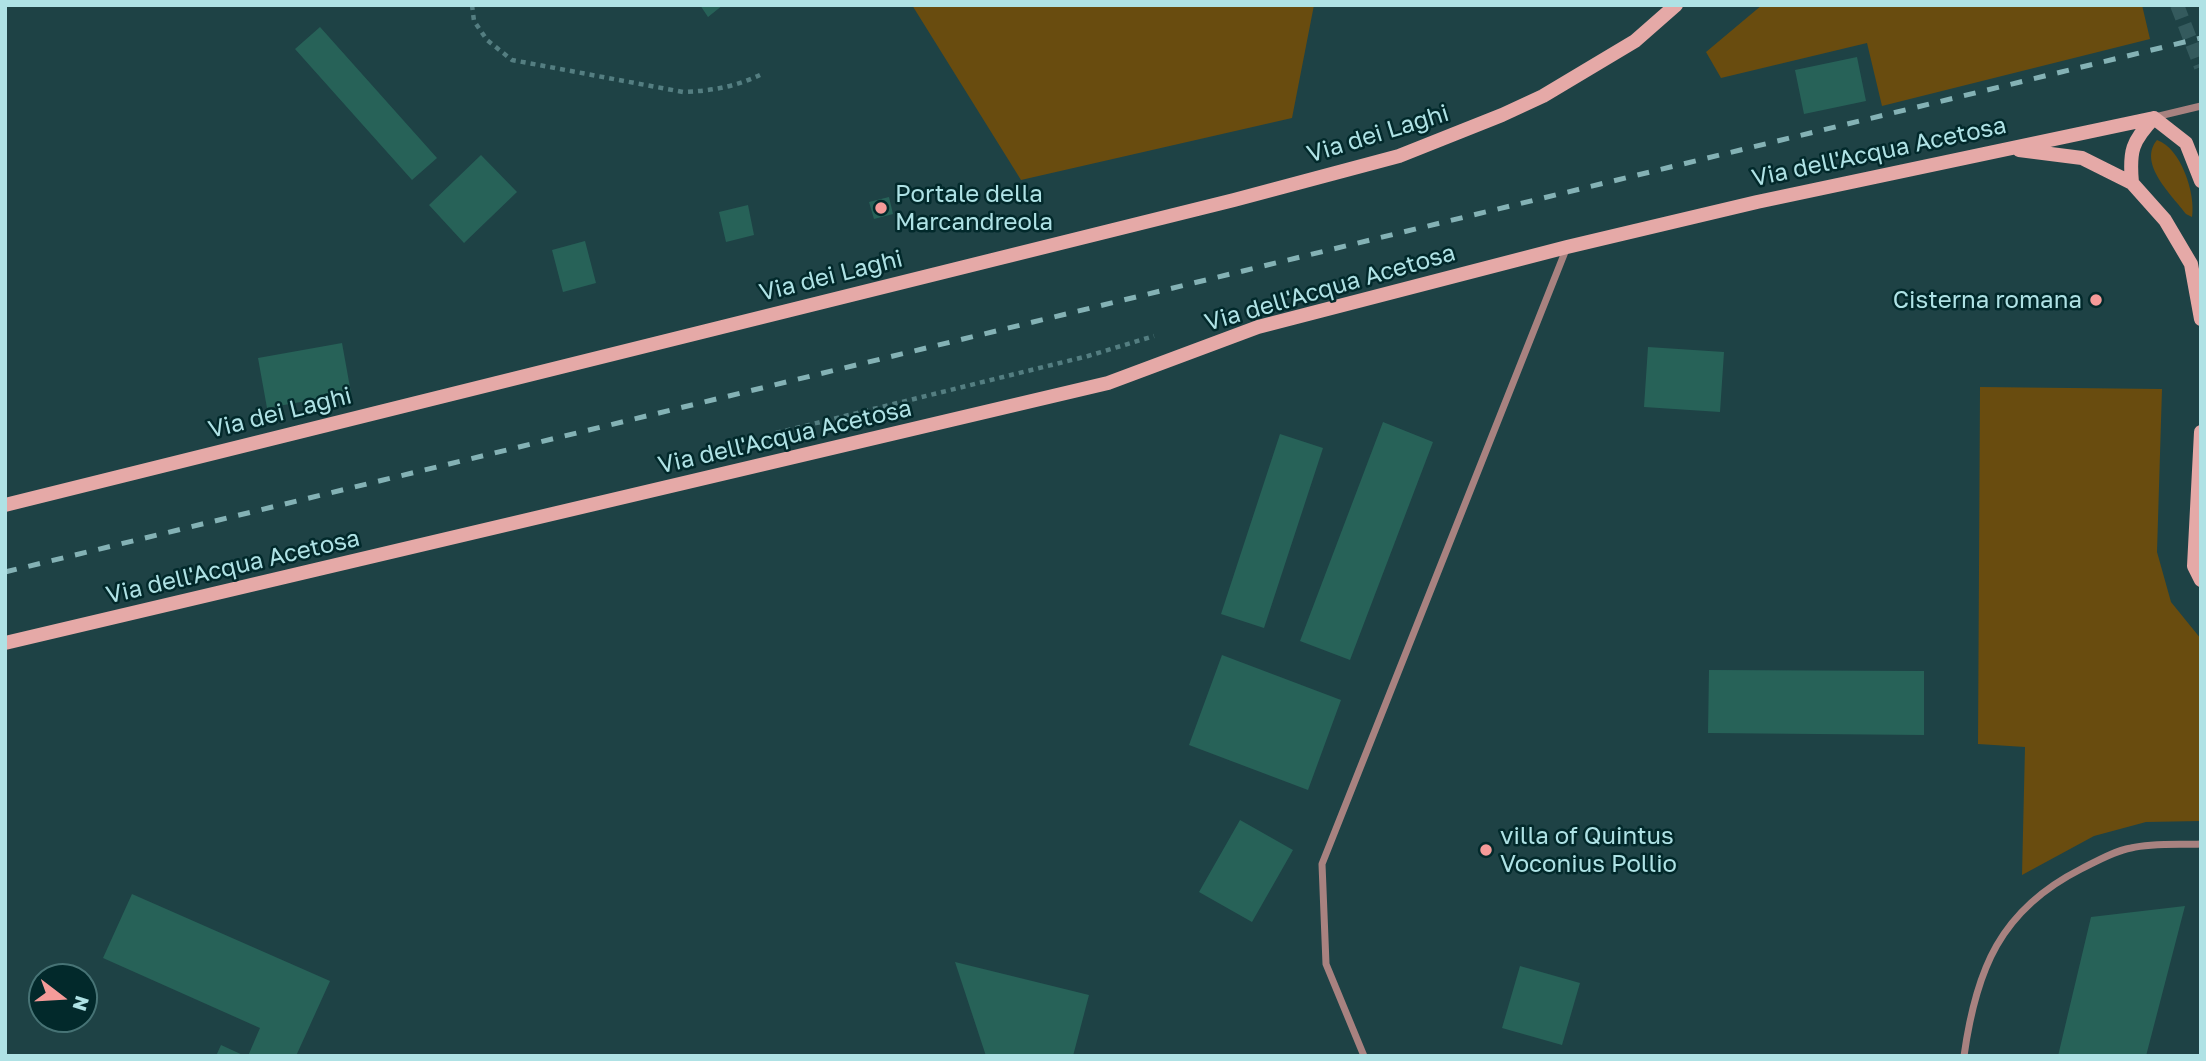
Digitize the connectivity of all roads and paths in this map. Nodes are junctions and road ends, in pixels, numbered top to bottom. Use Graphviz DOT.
graph roads {
  1 [pos="472,5"];
  2 [pos="1676,7"];
  3 [pos="760,75"];
  4 [pos="2201,106"];
  5 [pos="2154,118"];
  6 [pos="2000,149"];
  7 [pos="2201,181"];
  8 [pos="2133,183"];
  9 [pos="1567,247"];
  10 [pos="2201,319"];
  11 [pos="1161,334"];
  12 [pos="2201,432"];
  13 [pos="765,435"];
  14 [pos="5,505"];
  15 [pos="2201,580"];
  16 [pos="5,643"];
  17 [pos="2201,844"];
  18 [pos="1364,1056"];
  19 [pos="1964,1056"];
  1 -- 3 [label="path"];
  2 -- 14 [label="main road, Via dei Laghi"];
  4 -- 5 [label="street, Via dell'Acqua Acetosa"];
  5 -- 6 [label="main road, Via dell'Acqua Acetosa"];
  5 -- 7 [label="main road"];
  5 -- 8 [label="main road"];
  6 -- 8 [label="main road"];
  6 -- 9 [label="main road, Via dell'Acqua Acetosa"];
  8 -- 10 [label="main road"];
  9 -- 16 [label="main road, Via dell'Acqua Acetosa"];
  9 -- 18 [label="street"];
  11 -- 13 [label="path"];
  12 -- 15 [label="main road"];
  17 -- 19 [label="street"];
}
